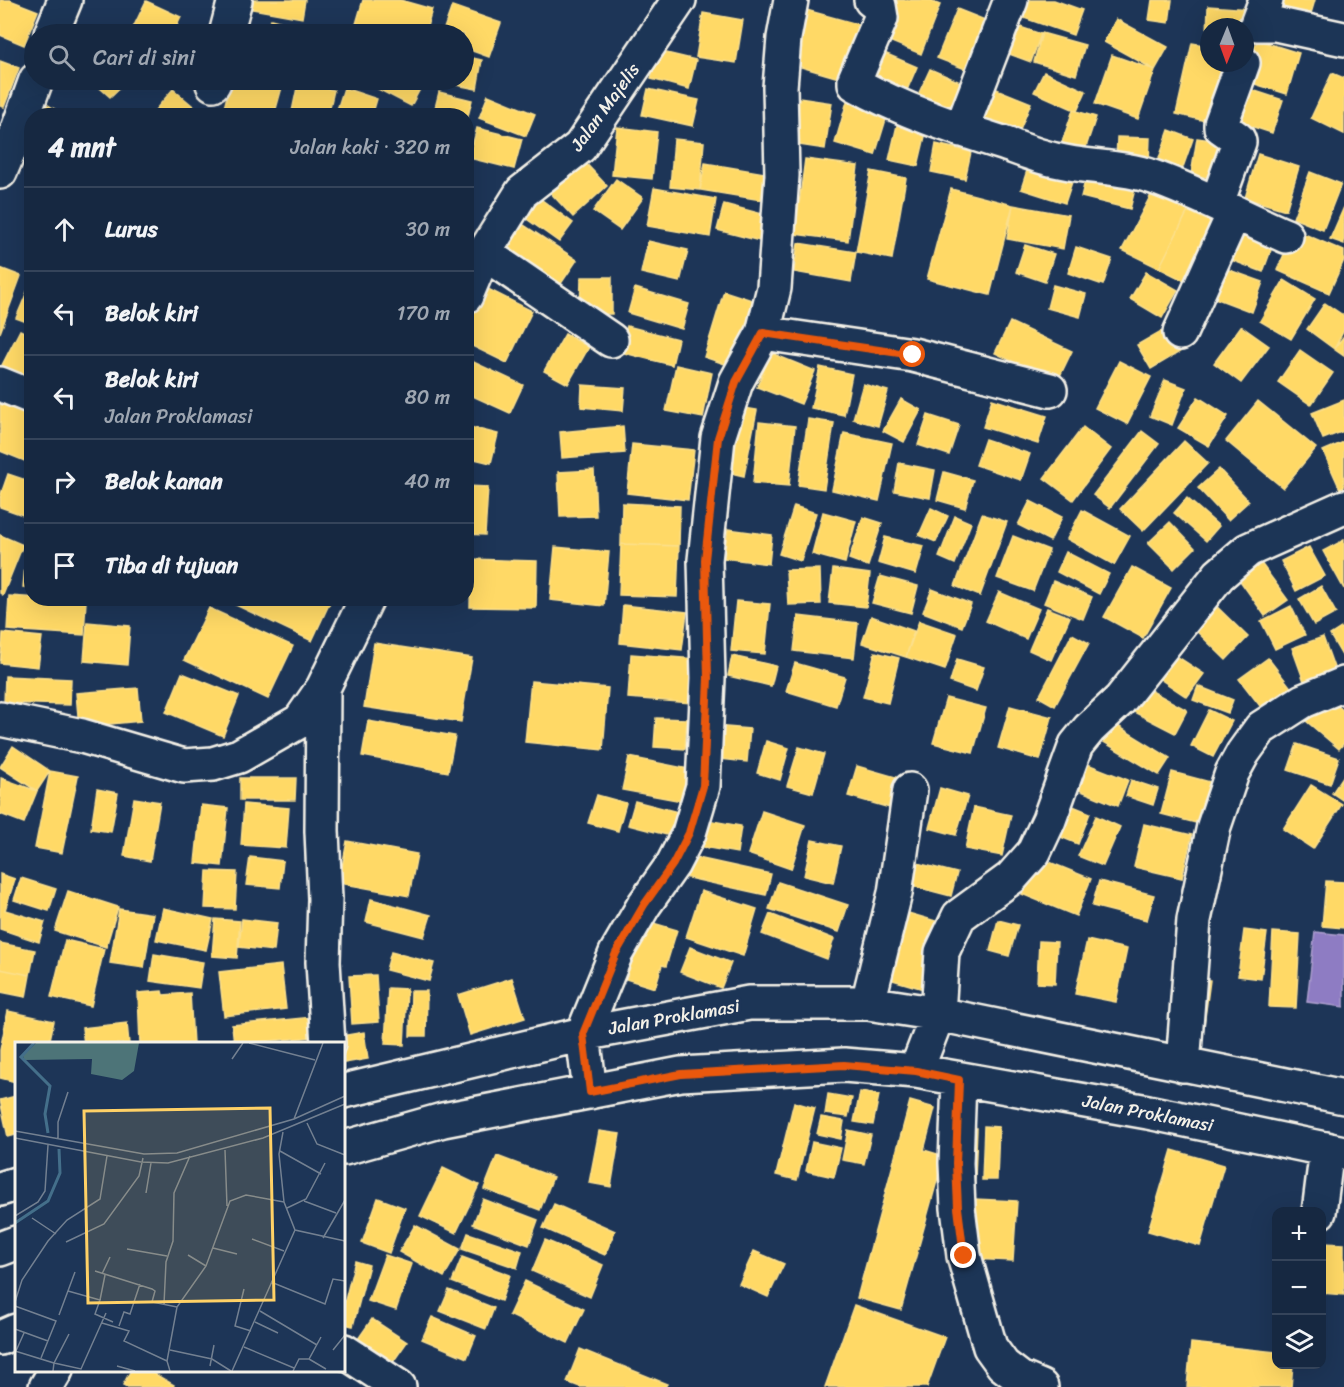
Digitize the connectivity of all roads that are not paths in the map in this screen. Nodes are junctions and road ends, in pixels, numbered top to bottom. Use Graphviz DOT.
graph roads {
  1 [pos="65,0"];
  2 [pos="235,0"];
  3 [pos="679,0"];
  4 [pos="791,0"];
  5 [pos="871,0"];
  6 [pos="1011,0"];
  7 [pos="1262,12"];
  8 [pos="55,24"];
  9 [pos="229,24"];
  10 [pos="1254,34"];
  11 [pos="1344,39"];
  12 [pos="1240,72"];
  13 [pos="30,90"];
  14 [pos="9,128"];
  15 [pos="961,130"];
  16 [pos="0,172"];
  17 [pos="1225,208"];
  18 [pos="1286,236"];
  19 [pos="484,253"];
  20 [pos="474,277"];
  21 [pos="763,333"];
  22 [pos="1180,333"];
  23 [pos="611,340"];
  24 [pos="0,384"];
  25 [pos="1050,390"];
  26 [pos="24,393"];
  27 [pos="1344,507"];
  28 [pos="363,606"];
  29 [pos="1344,684"];
  30 [pos="323,688"];
  31 [pos="0,719"];
  32 [pos="910,790"];
  33 [pos="868,1003"];
  34 [pos="938,1014"];
  35 [pos="583,1034"];
  36 [pos="328,1042"];
  37 [pos="1183,1065"];
  38 [pos="916,1071"];
  39 [pos="959,1080"];
  40 [pos="345,1091"];
  41 [pos="590,1092"];
  42 [pos="1344,1097"];
  43 [pos="345,1148"];
  44 [pos="1336,1151"];
  45 [pos="15,1184"];
  46 [pos="0,1189"];
  47 [pos="1320,1207"];
  48 [pos="15,1243"];
  49 [pos="0,1249"];
  50 [pos="15,1331"];
  51 [pos="0,1338"];
  52 [pos="345,1352"];
  53 [pos="55,1372"];
  54 [pos="46,1387"];
  55 [pos="399,1387"];
  56 [pos="1041,1387"];
  1 -- 8 [label="street"];
  2 -- 9 [label="street"];
  3 -- 19 [label="street, Jalan Majelis"];
  4 -- 21 [label="street"];
  5 -- 15 [label="street"];
  6 -- 15 [label="street"];
  7 -- 10 [label="street"];
  7 -- 11 [label="street"];
  12 -- 17 [label="street"];
  13 -- 14 [label="street"];
  14 -- 16 [label="street"];
  15 -- 17 [label="street"];
  17 -- 18 [label="street"];
  17 -- 22 [label="street"];
  19 -- 20 [label="street, Jalan Majelis"];
  19 -- 23 [label="street"];
  21 -- 25 [label="street"];
  21 -- 35 [label="street"];
  24 -- 26 [label="street"];
  27 -- 34 [label="street"];
  28 -- 30 [label="street"];
  29 -- 37 [label="street"];
  30 -- 31 [label="street"];
  30 -- 36 [label="street"];
  32 -- 33 [label="street"];
  33 -- 34 [label="street, Jalan Proklamasi"];
  33 -- 35 [label="street, Jalan Proklamasi"];
  34 -- 37 [label="street, Jalan Proklamasi"];
  34 -- 38 [label="street"];
  35 -- 40 [label="street, Jalan Proklamasi"];
  35 -- 41 [label="street"];
  37 -- 42 [label="street, Jalan Proklamasi"];
  38 -- 39 [label="street, Jalan Proklamasi"];
  38 -- 41 [label="street, Jalan Proklamasi"];
  39 -- 44 [label="street, Jalan Proklamasi"];
  39 -- 56 [label="street"];
  41 -- 43 [label="street, Jalan Proklamasi"];
  44 -- 47 [label="street"];
  45 -- 46 [label="street"];
  48 -- 49 [label="street"];
  50 -- 51 [label="street"];
  52 -- 55 [label="street"];
  53 -- 54 [label="street"];
}
